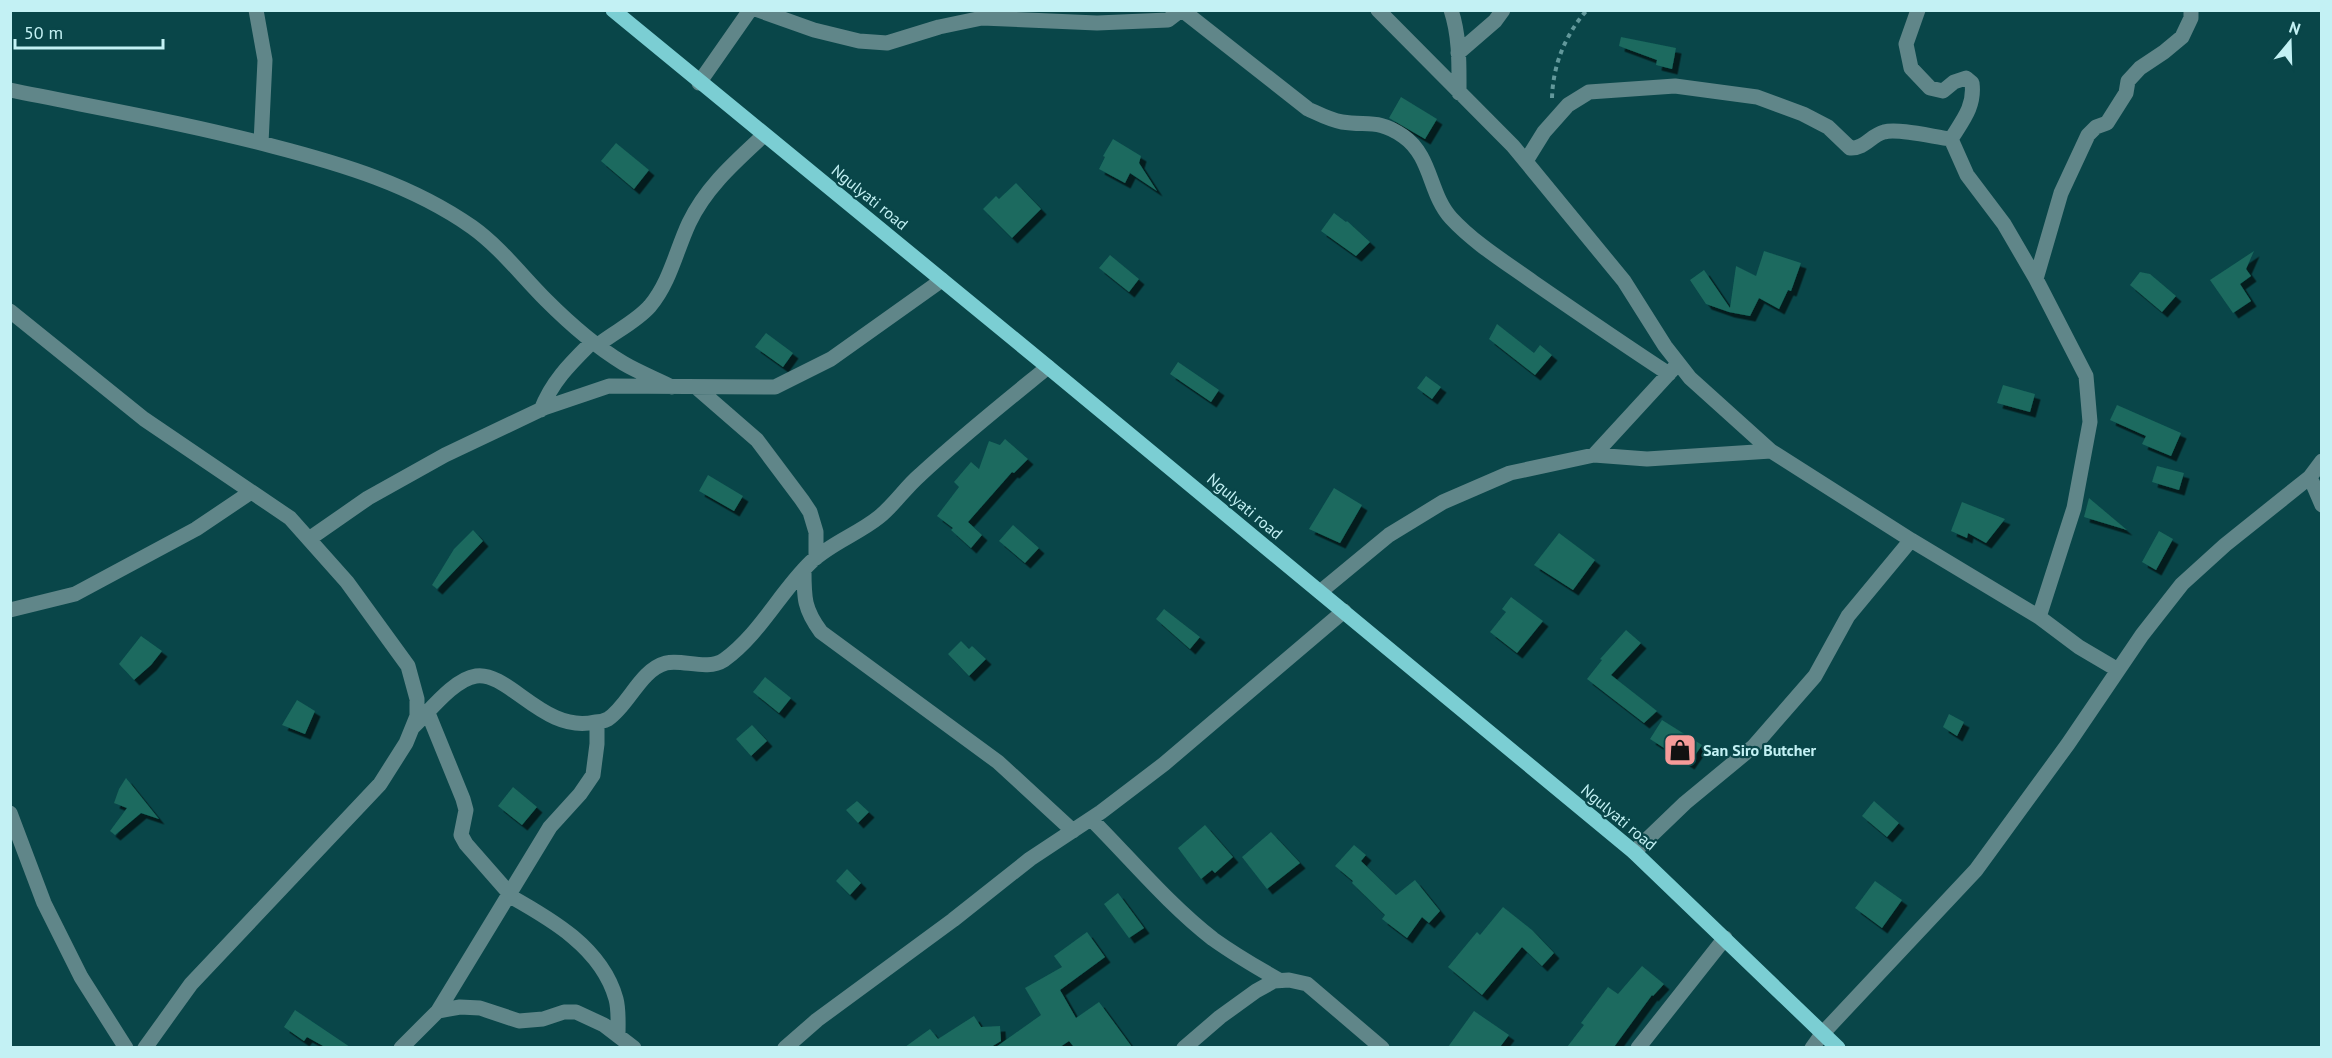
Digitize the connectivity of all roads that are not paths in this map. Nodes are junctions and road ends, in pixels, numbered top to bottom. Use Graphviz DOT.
graph roads {
  1 [pos="256,10"];
  2 [pos="613,10"];
  3 [pos="750,10"];
  4 [pos="758,10"];
  5 [pos="1182,10"];
  6 [pos="1378,10"];
  7 [pos="1451,10"];
  8 [pos="1503,10"];
  9 [pos="1918,10"];
  10 [pos="2191,10"];
  11 [pos="1458,53"];
  12 [pos="699,83"];
  13 [pos="10,90"];
  14 [pos="1459,93"];
  15 [pos="764,135"];
  16 [pos="1951,139"];
  17 [pos="261,143"];
  18 [pos="1526,161"];
  19 [pos="2036,279"];
  20 [pos="942,280"];
  21 [pos="10,311"];
  22 [pos="595,344"];
  23 [pos="1048,367"];
  24 [pos="1673,369"];
  25 [pos="672,387"];
  26 [pos="696,387"];
  27 [pos="541,410"];
  28 [pos="1771,451"];
  29 [pos="1594,455"];
  30 [pos="2322,461"];
  31 [pos="2310,477"];
  32 [pos="251,492"];
  33 [pos="2322,505"];
  34 [pos="309,539"];
  35 [pos="1911,540"];
  36 [pos="816,558"];
  37 [pos="804,570"];
  38 [pos="1320,592"];
  39 [pos="10,610"];
  40 [pos="1344,611"];
  41 [pos="2039,617"];
  42 [pos="2118,670"];
  43 [pos="428,713"];
  44 [pos="597,722"];
  45 [pos="412,728"];
  46 [pos="10,813"];
  47 [pos="1091,819"];
  48 [pos="1073,831"];
  49 [pos="1634,852"];
  50 [pos="508,894"];
  51 [pos="1725,938"];
  52 [pos="1279,980"];
  53 [pos="438,1011"];
  54 [pos="1822,1034"];
  55 [pos="618,1036"];
  56 [pos="126,1047"];
  57 [pos="145,1047"];
  58 [pos="401,1047"];
  59 [pos="634,1047"];
  60 [pos="785,1047"];
  61 [pos="1184,1047"];
  62 [pos="1382,1047"];
  63 [pos="1638,1047"];
  64 [pos="1812,1047"];
  65 [pos="1838,1047"];
  1 -- 17 [label="street"];
  2 -- 12 [label="main road, Ngulyati road"];
  3 -- 12 [label="street"];
  4 -- 5 [label="street"];
  5 -- 24 [label="street"];
  6 -- 14 [label="street"];
  7 -- 11 [label="street"];
  8 -- 11 [label="street"];
  9 -- 16 [label="street"];
  10 -- 19 [label="street"];
  11 -- 14 [label="street"];
  12 -- 15 [label="main road, Ngulyati road"];
  13 -- 17 [label="street"];
  14 -- 18 [label="street"];
  15 -- 20 [label="main road, Ngulyati road"];
  15 -- 22 [label="street"];
  16 -- 18 [label="street"];
  16 -- 19 [label="street"];
  17 -- 22 [label="street"];
  18 -- 24 [label="street"];
  19 -- 41 [label="street"];
  20 -- 23 [label="main road, Ngulyati road"];
  20 -- 26 [label="street"];
  21 -- 32 [label="street"];
  22 -- 25 [label="street"];
  22 -- 27 [label="street"];
  23 -- 36 [label="street"];
  23 -- 38 [label="main road, Ngulyati road"];
  24 -- 28 [label="street"];
  24 -- 29 [label="street"];
  25 -- 26 [label="street"];
  25 -- 27 [label="street"];
  26 -- 36 [label="street"];
  27 -- 34 [label="street"];
  28 -- 29 [label="street"];
  28 -- 35 [label="street"];
  29 -- 38 [label="street"];
  30 -- 31 [label="street"];
  31 -- 33 [label="street"];
  31 -- 42 [label="street"];
  32 -- 34 [label="street"];
  32 -- 39 [label="street"];
  34 -- 45 [label="street"];
  35 -- 41 [label="street"];
  35 -- 49 [label="street"];
  36 -- 37 [label="street"];
  37 -- 44 [label="street"];
  37 -- 48 [label="street"];
  38 -- 40 [label="main road, Ngulyati road"];
  40 -- 47 [label="street"];
  40 -- 49 [label="main road, Ngulyati road"];
  41 -- 42 [label="street"];
  42 -- 54 [label="street"];
  43 -- 44 [label="street"];
  43 -- 45 [label="street"];
  43 -- 50 [label="street"];
  44 -- 50 [label="street"];
  45 -- 57 [label="street"];
  46 -- 56 [label="street"];
  47 -- 48 [label="street"];
  47 -- 52 [label="street"];
  48 -- 60 [label="street"];
  49 -- 51 [label="main road, Ngulyati road"];
  50 -- 53 [label="street"];
  50 -- 55 [label="street"];
  51 -- 54 [label="main road, Ngulyati road"];
  51 -- 63 [label="street"];
  52 -- 61 [label="street"];
  52 -- 62 [label="street"];
  53 -- 55 [label="street"];
  53 -- 58 [label="street"];
  54 -- 64 [label="street"];
  54 -- 65 [label="main road, Ngulyati road"];
  55 -- 59 [label="street"];
}
